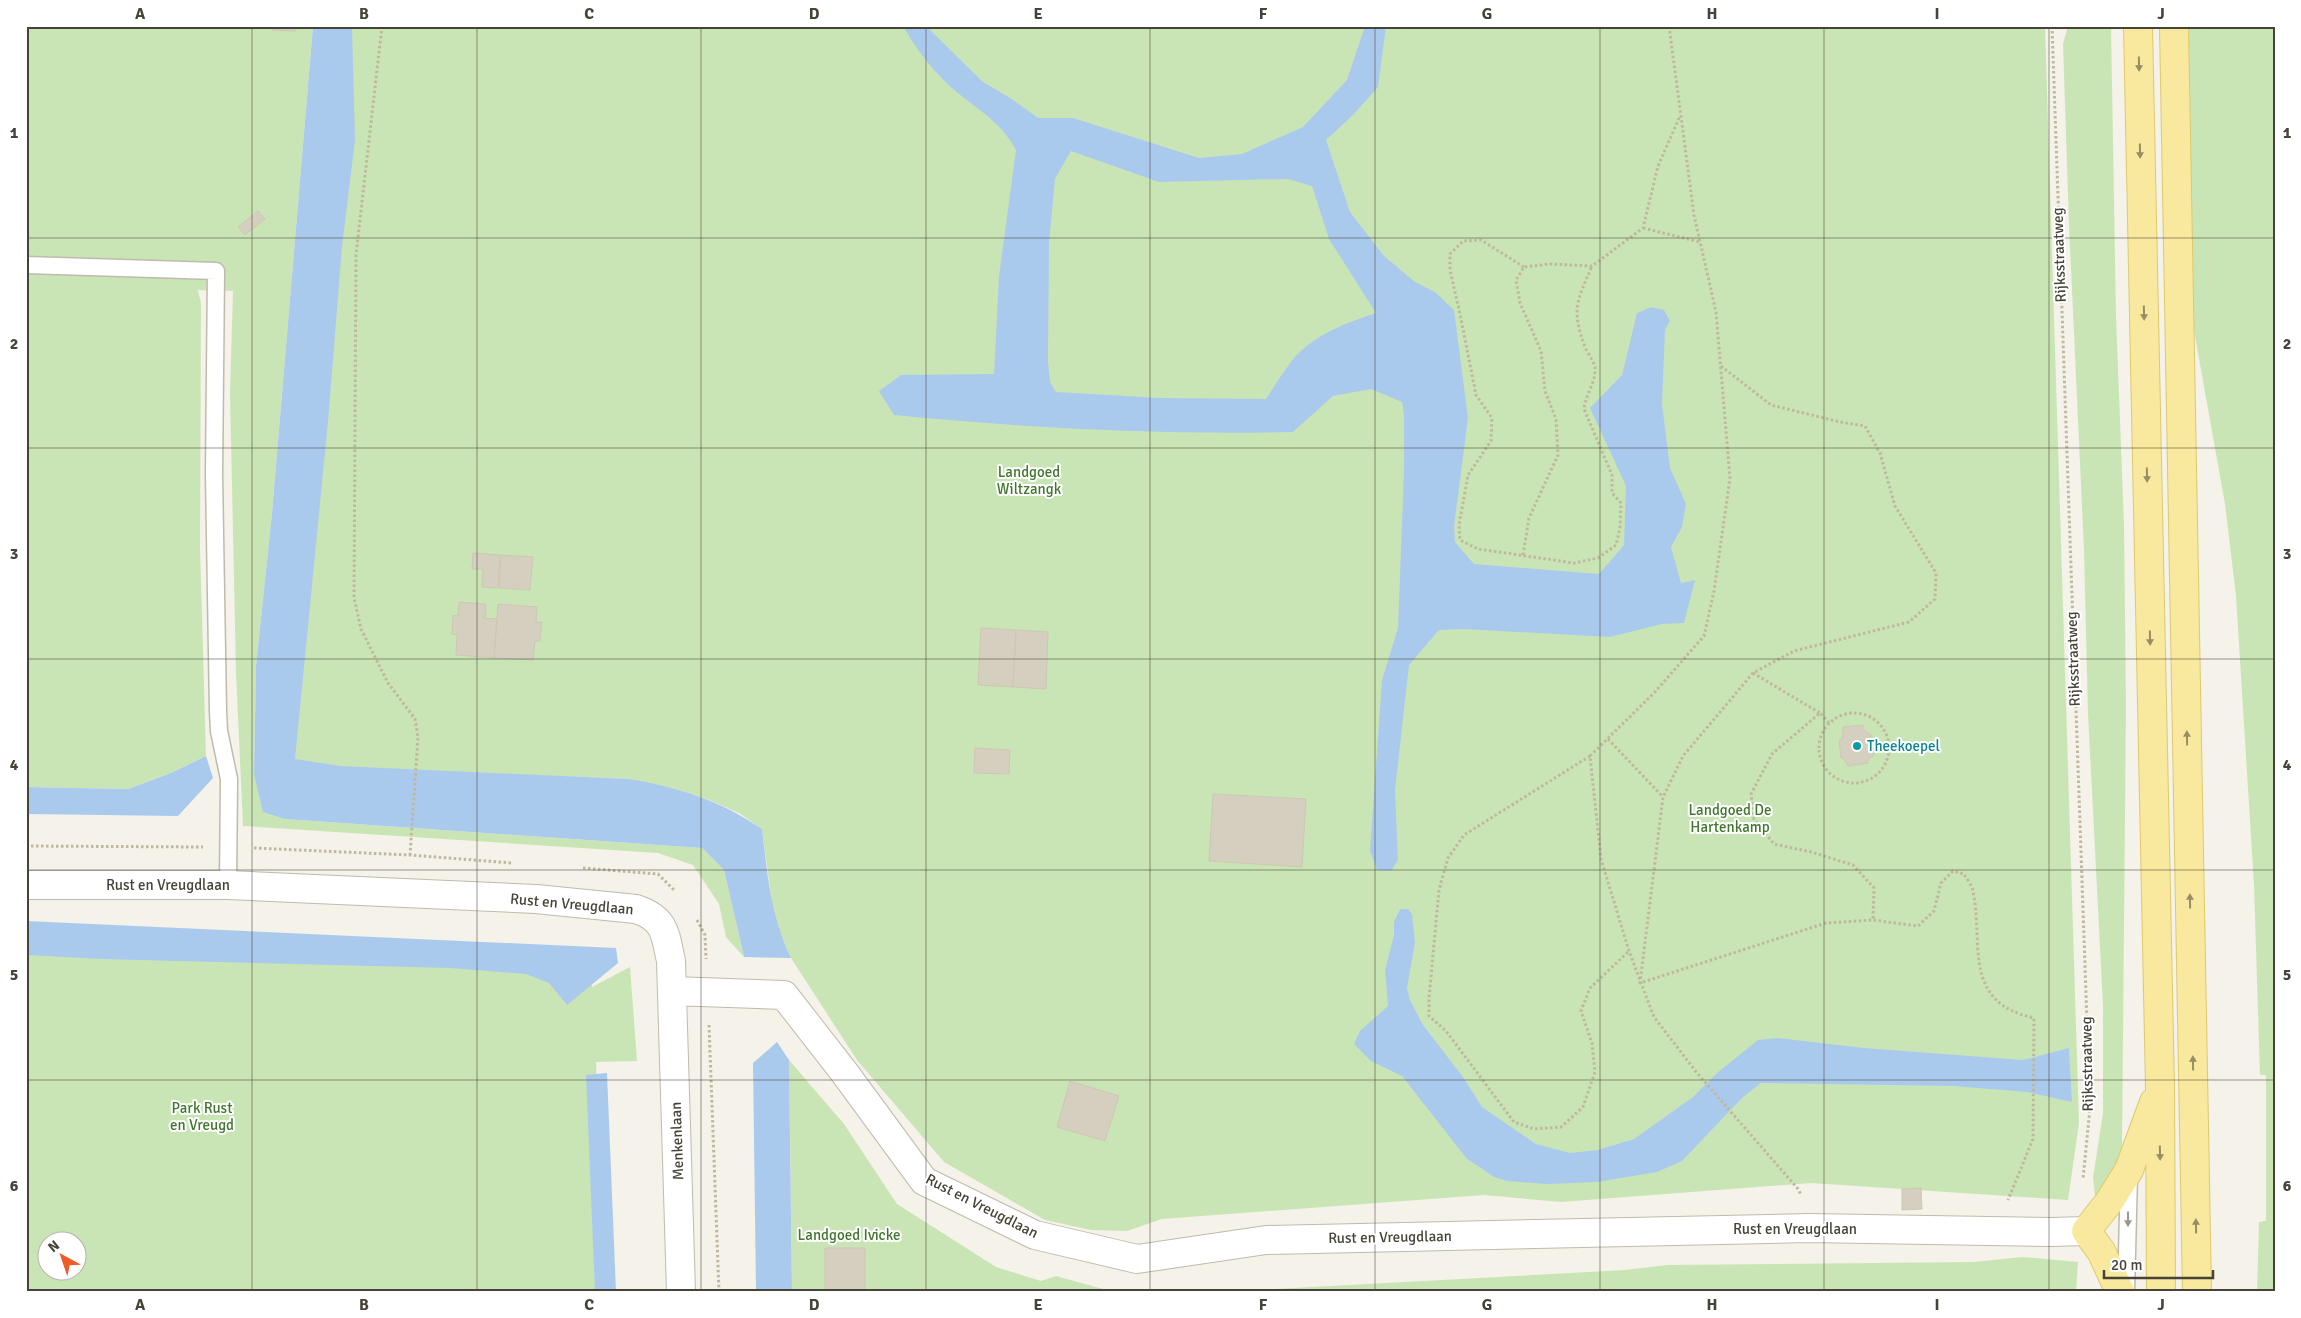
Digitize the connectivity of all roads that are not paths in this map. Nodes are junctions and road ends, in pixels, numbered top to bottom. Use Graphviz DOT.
graph roads {
  1 [pos="2138,26"];
  2 [pos="2174,26"];
  3 [pos="26,265"];
  4 [pos="26,885"];
  5 [pos="228,885"];
  6 [pos="672,991"];
  7 [pos="2160,1087"];
  8 [pos="2129,1170"];
  9 [pos="2086,1230"];
  10 [pos="681,1292"];
  11 [pos="2120,1292"];
  12 [pos="2126,1292"];
  13 [pos="2161,1292"];
  14 [pos="2197,1292"];
  1 -- 7 [label="main road, one-way"];
  14 -- 2 [label="main road, one-way"];
  3 -- 5 [label="lane"];
  4 -- 5 [label="street, Rust en Vreugdlaan"];
  5 -- 6 [label="street, Rust en Vreugdlaan"];
  6 -- 9 [label="street, Rust en Vreugdlaan"];
  6 -- 10 [label="street, Menkenlaan"];
  7 -- 8 [label="main road"];
  7 -- 13 [label="main road, one-way"];
  8 -- 9 [label="main road"];
  8 -- 12 [label="lane, one-way"];
  9 -- 11 [label="main road"];
}
